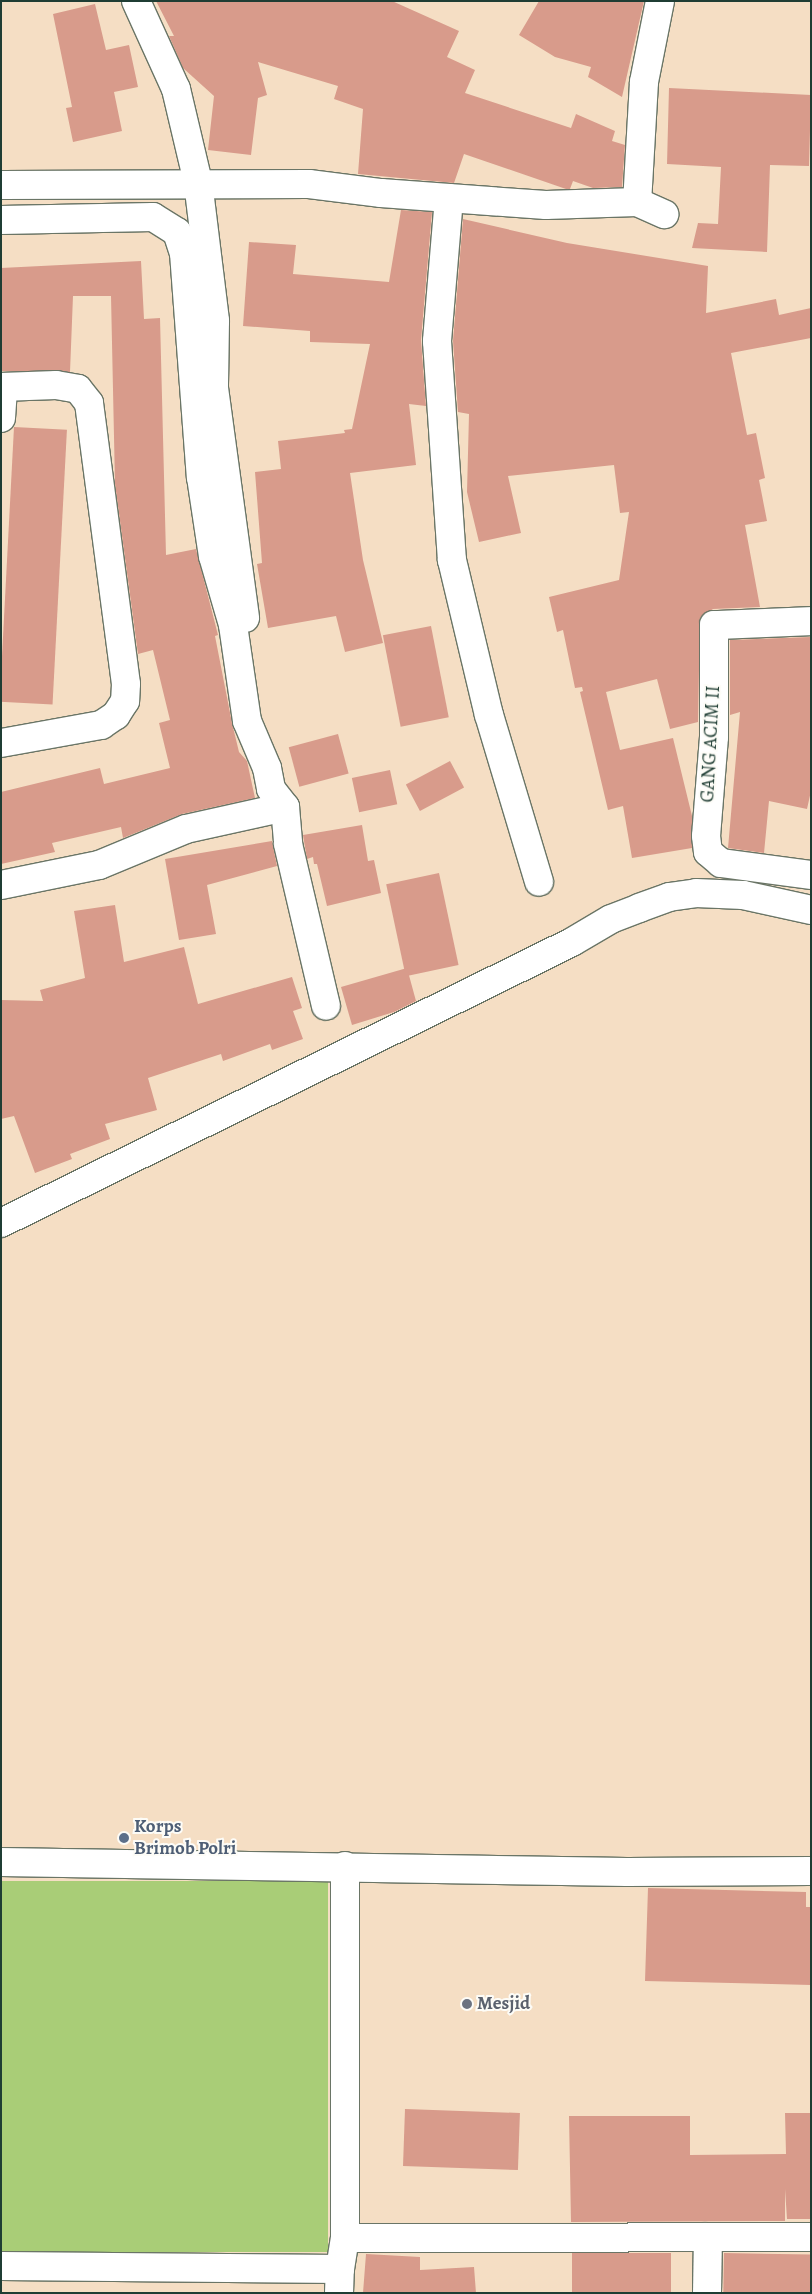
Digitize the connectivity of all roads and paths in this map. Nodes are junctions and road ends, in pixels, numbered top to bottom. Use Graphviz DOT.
graph roads {
  1 [pos="136,1"];
  2 [pos="660,1"];
  3 [pos="198,182"];
  4 [pos="1,185"];
  5 [pos="449,198"];
  6 [pos="637,202"];
  7 [pos="664,214"];
  8 [pos="1,220"];
  9 [pos="2,387"];
  10 [pos="1,418"];
  11 [pos="811,621"];
  12 [pos="248,641"];
  13 [pos="1,743"];
  14 [pos="284,807"];
  15 [pos="811,875"];
  16 [pos="539,882"];
  17 [pos="1,885"];
  18 [pos="811,910"];
  19 [pos="326,1006"];
  20 [pos="1,1223"];
  21 [pos="1,1862"];
  22 [pos="345,1866"];
  23 [pos="811,1871"];
  24 [pos="708,2237"];
  25 [pos="811,2237"];
  26 [pos="344,2238"];
  27 [pos="1,2266"];
  28 [pos="340,2281"];
  29 [pos="708,2293"];
  1 -- 3 [label="street"];
  2 -- 6 [label="street"];
  3 -- 4 [label="street"];
  3 -- 5 [label="street"];
  3 -- 12 [label="street"];
  5 -- 6 [label="street"];
  5 -- 16 [label="street"];
  6 -- 7 [label="street"];
  8 -- 14 [label="street"];
  9 -- 10 [label="street"];
  9 -- 13 [label="street"];
  11 -- 15 [label="street, GANG ACIM II"];
  14 -- 17 [label="street"];
  14 -- 19 [label="street"];
  18 -- 20 [label="street"];
  21 -- 22 [label="street"];
  22 -- 23 [label="street"];
  22 -- 26 [label="street"];
  24 -- 25 [label="street"];
  24 -- 26 [label="street"];
  24 -- 29 [label="street"];
  26 -- 28 [label="street"];
  27 -- 28 [label="street"];
}
